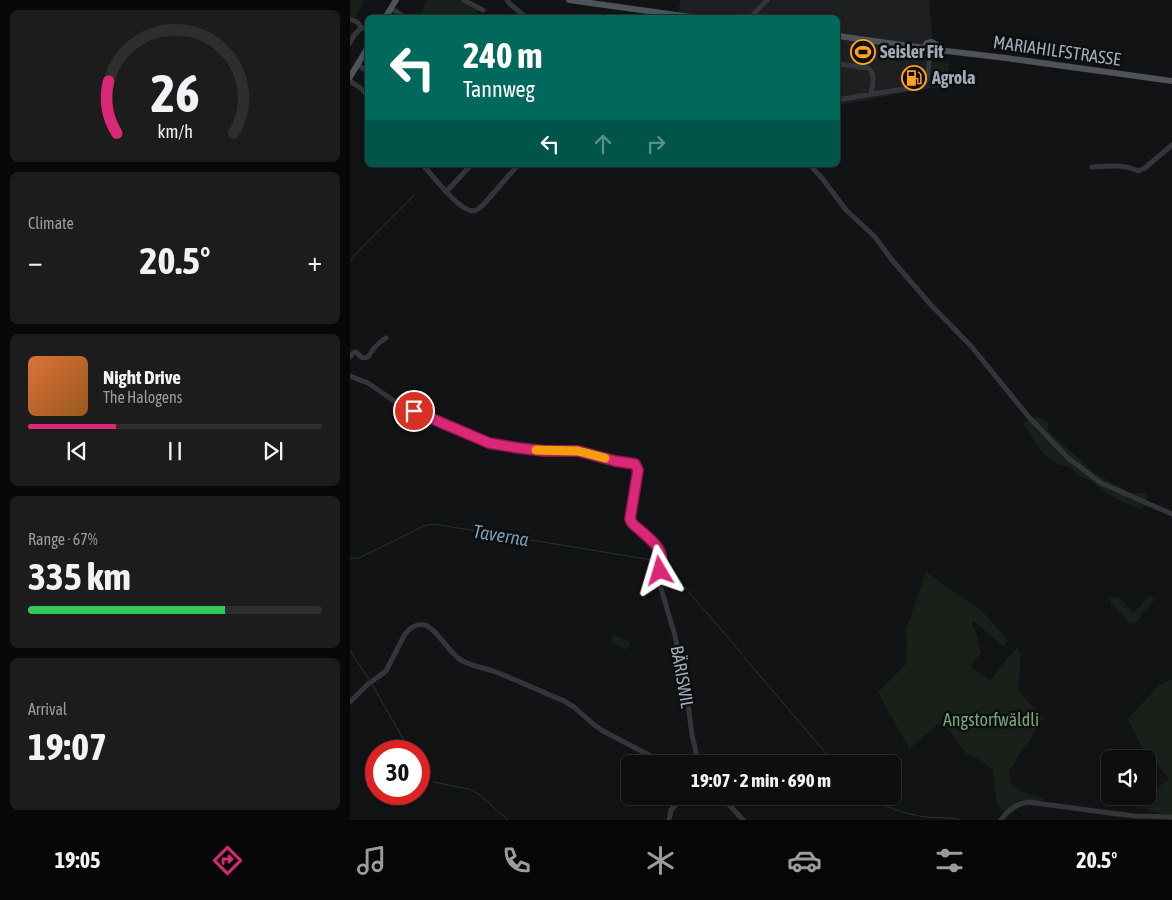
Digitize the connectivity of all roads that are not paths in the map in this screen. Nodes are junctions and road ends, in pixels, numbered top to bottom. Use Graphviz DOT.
graph roads {
  1 [pos="396,0"];
  2 [pos="463,0"];
  3 [pos="507,0"];
  4 [pos="568,0"];
  5 [pos="767,0"];
  6 [pos="391,8"];
  7 [pos="483,10"];
  8 [pos="387,15"];
  9 [pos="402,15"];
  10 [pos="523,15"];
  11 [pos="676,15"];
  12 [pos="753,15"];
  13 [pos="350,19"];
  14 [pos="361,28"];
  15 [pos="365,29"];
  16 [pos="840,36"];
  17 [pos="350,43"];
  18 [pos="924,48"];
  19 [pos="938,50"];
  20 [pos="365,52"];
  21 [pos="930,56"];
  22 [pos="357,64"];
  23 [pos="840,64"];
  24 [pos="365,70"];
  25 [pos="350,76"];
  26 [pos="350,80"];
  27 [pos="1172,81"];
  28 [pos="365,93"];
  29 [pos="871,94"];
  30 [pos="842,99"];
  31 [pos="1172,145"];
  32 [pos="425,167"];
  33 [pos="470,167"];
  34 [pos="516,167"];
  35 [pos="812,167"];
  36 [pos="1092,167"];
  37 [pos="446,192"];
  38 [pos="386,338"];
  39 [pos="350,357"];
  40 [pos="350,376"];
  41 [pos="1172,514"];
  42 [pos="350,702"];
  43 [pos="649,755"];
  44 [pos="696,755"];
  45 [pos="675,805"];
  46 [pos="729,805"];
  47 [pos="1172,817"];
  48 [pos="669,820"];
  49 [pos="743,820"];
  50 [pos="1001,820"];
  1 -- 6 [label="main road"];
  2 -- 7 [label="street"];
  3 -- 10 [label="street"];
  4 -- 11 [label="main road"];
  5 -- 12 [label="street"];
  6 -- 8 [label="main road"];
  6 -- 9 [label="street"];
  13 -- 14 [label="street"];
  14 -- 15 [label="street"];
  14 -- 17 [label="street"];
  16 -- 18 [label="main road, MARIAHILFSTRASSE"];
  18 -- 19 [label="main road, MARIAHILFSTRASSE"];
  18 -- 21 [label="main road"];
  19 -- 21 [label="main road"];
  19 -- 27 [label="main road, MARIAHILFSTRASSE"];
  20 -- 22 [label="main road"];
  21 -- 29 [label="street"];
  22 -- 24 [label="street"];
  22 -- 25 [label="main road"];
  23 -- 29 [label="street"];
  26 -- 28 [label="street"];
  29 -- 30 [label="street"];
  31 -- 36 [label="street"];
  32 -- 37 [label="street"];
  33 -- 37 [label="street"];
  34 -- 37 [label="street"];
  35 -- 41 [label="street"];
  38 -- 39 [label="street"];
  40 -- 44 [label="street, BÄRISWIL"];
  42 -- 43 [label="street"];
  45 -- 48 [label="street"];
  46 -- 49 [label="street"];
  47 -- 50 [label="street"];
}
